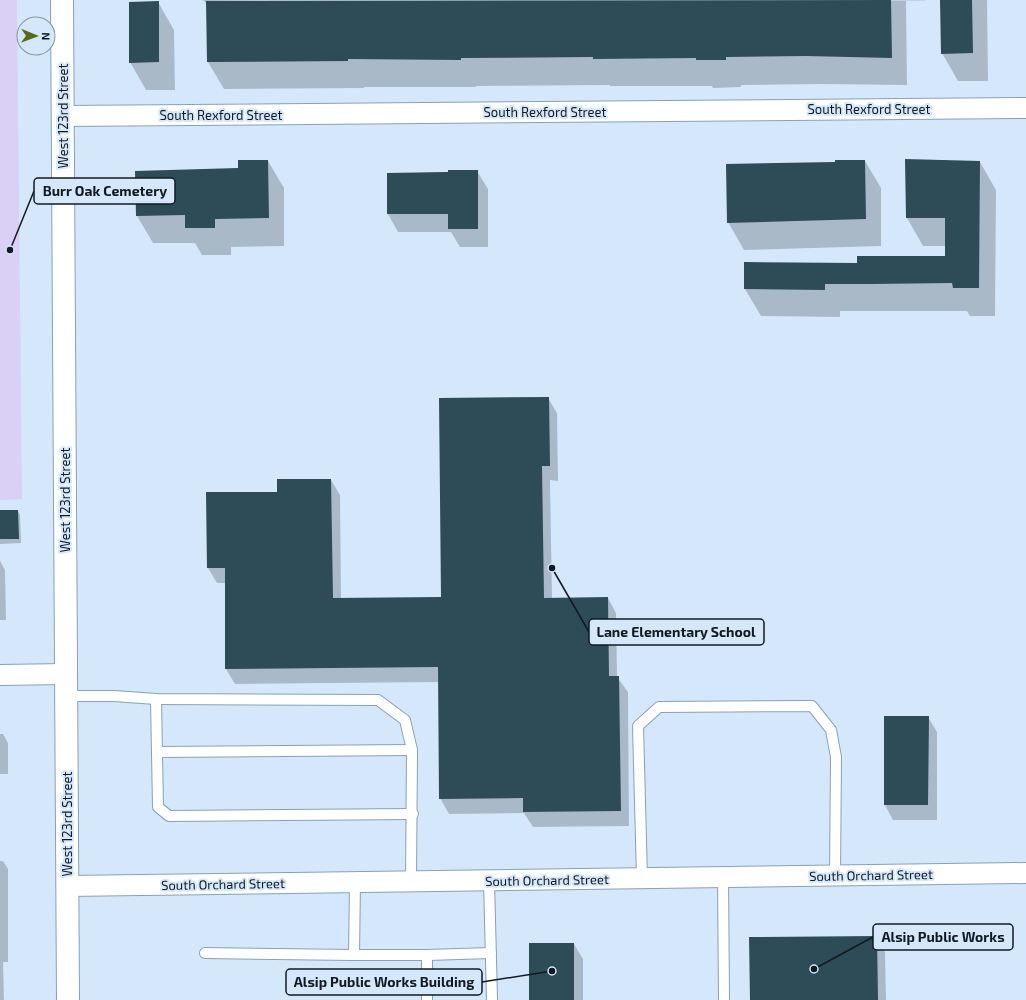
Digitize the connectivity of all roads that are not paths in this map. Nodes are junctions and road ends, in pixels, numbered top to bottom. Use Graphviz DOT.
graph roads {
  1 [pos="62,0"];
  2 [pos="1026,108"];
  3 [pos="63,116"];
  4 [pos="66,674"];
  5 [pos="0,675"];
  6 [pos="66,696"];
  7 [pos="156,699"];
  8 [pos="412,750"];
  9 [pos="157,752"];
  10 [pos="413,814"];
  11 [pos="1026,873"];
  12 [pos="835,876"];
  13 [pos="723,877"];
  14 [pos="642,878"];
  15 [pos="489,880"];
  16 [pos="411,881"];
  17 [pos="354,882"];
  18 [pos="67,886"];
  19 [pos="491,953"];
  20 [pos="204,954"];
  21 [pos="427,955"];
  22 [pos="354,956"];
  23 [pos="68,1000"];
  24 [pos="427,1000"];
  25 [pos="492,1000"];
  26 [pos="724,1000"];
  1 -- 3 [label="street, West 123rd Street"];
  2 -- 3 [label="street, South Rexford Street"];
  3 -- 4 [label="street, West 123rd Street"];
  4 -- 5 [label="street"];
  4 -- 6 [label="street, West 123rd Street"];
  6 -- 7 [label="lane"];
  6 -- 18 [label="street, West 123rd Street"];
  7 -- 8 [label="lane"];
  7 -- 9 [label="lane"];
  8 -- 9 [label="lane"];
  8 -- 10 [label="lane"];
  9 -- 10 [label="lane"];
  10 -- 16 [label="lane"];
  11 -- 12 [label="street, South Orchard Street"];
  12 -- 13 [label="street, South Orchard Street"];
  12 -- 14 [label="lane"];
  13 -- 14 [label="street, South Orchard Street"];
  13 -- 26 [label="lane"];
  14 -- 15 [label="street, South Orchard Street"];
  15 -- 16 [label="street, South Orchard Street"];
  15 -- 19 [label="lane"];
  16 -- 17 [label="street, South Orchard Street"];
  17 -- 18 [label="street, South Orchard Street"];
  17 -- 22 [label="lane"];
  18 -- 23 [label="street, West 123rd Street"];
  19 -- 21 [label="lane"];
  19 -- 25 [label="lane"];
  20 -- 22 [label="lane"];
  21 -- 22 [label="lane"];
  21 -- 24 [label="lane"];
}
